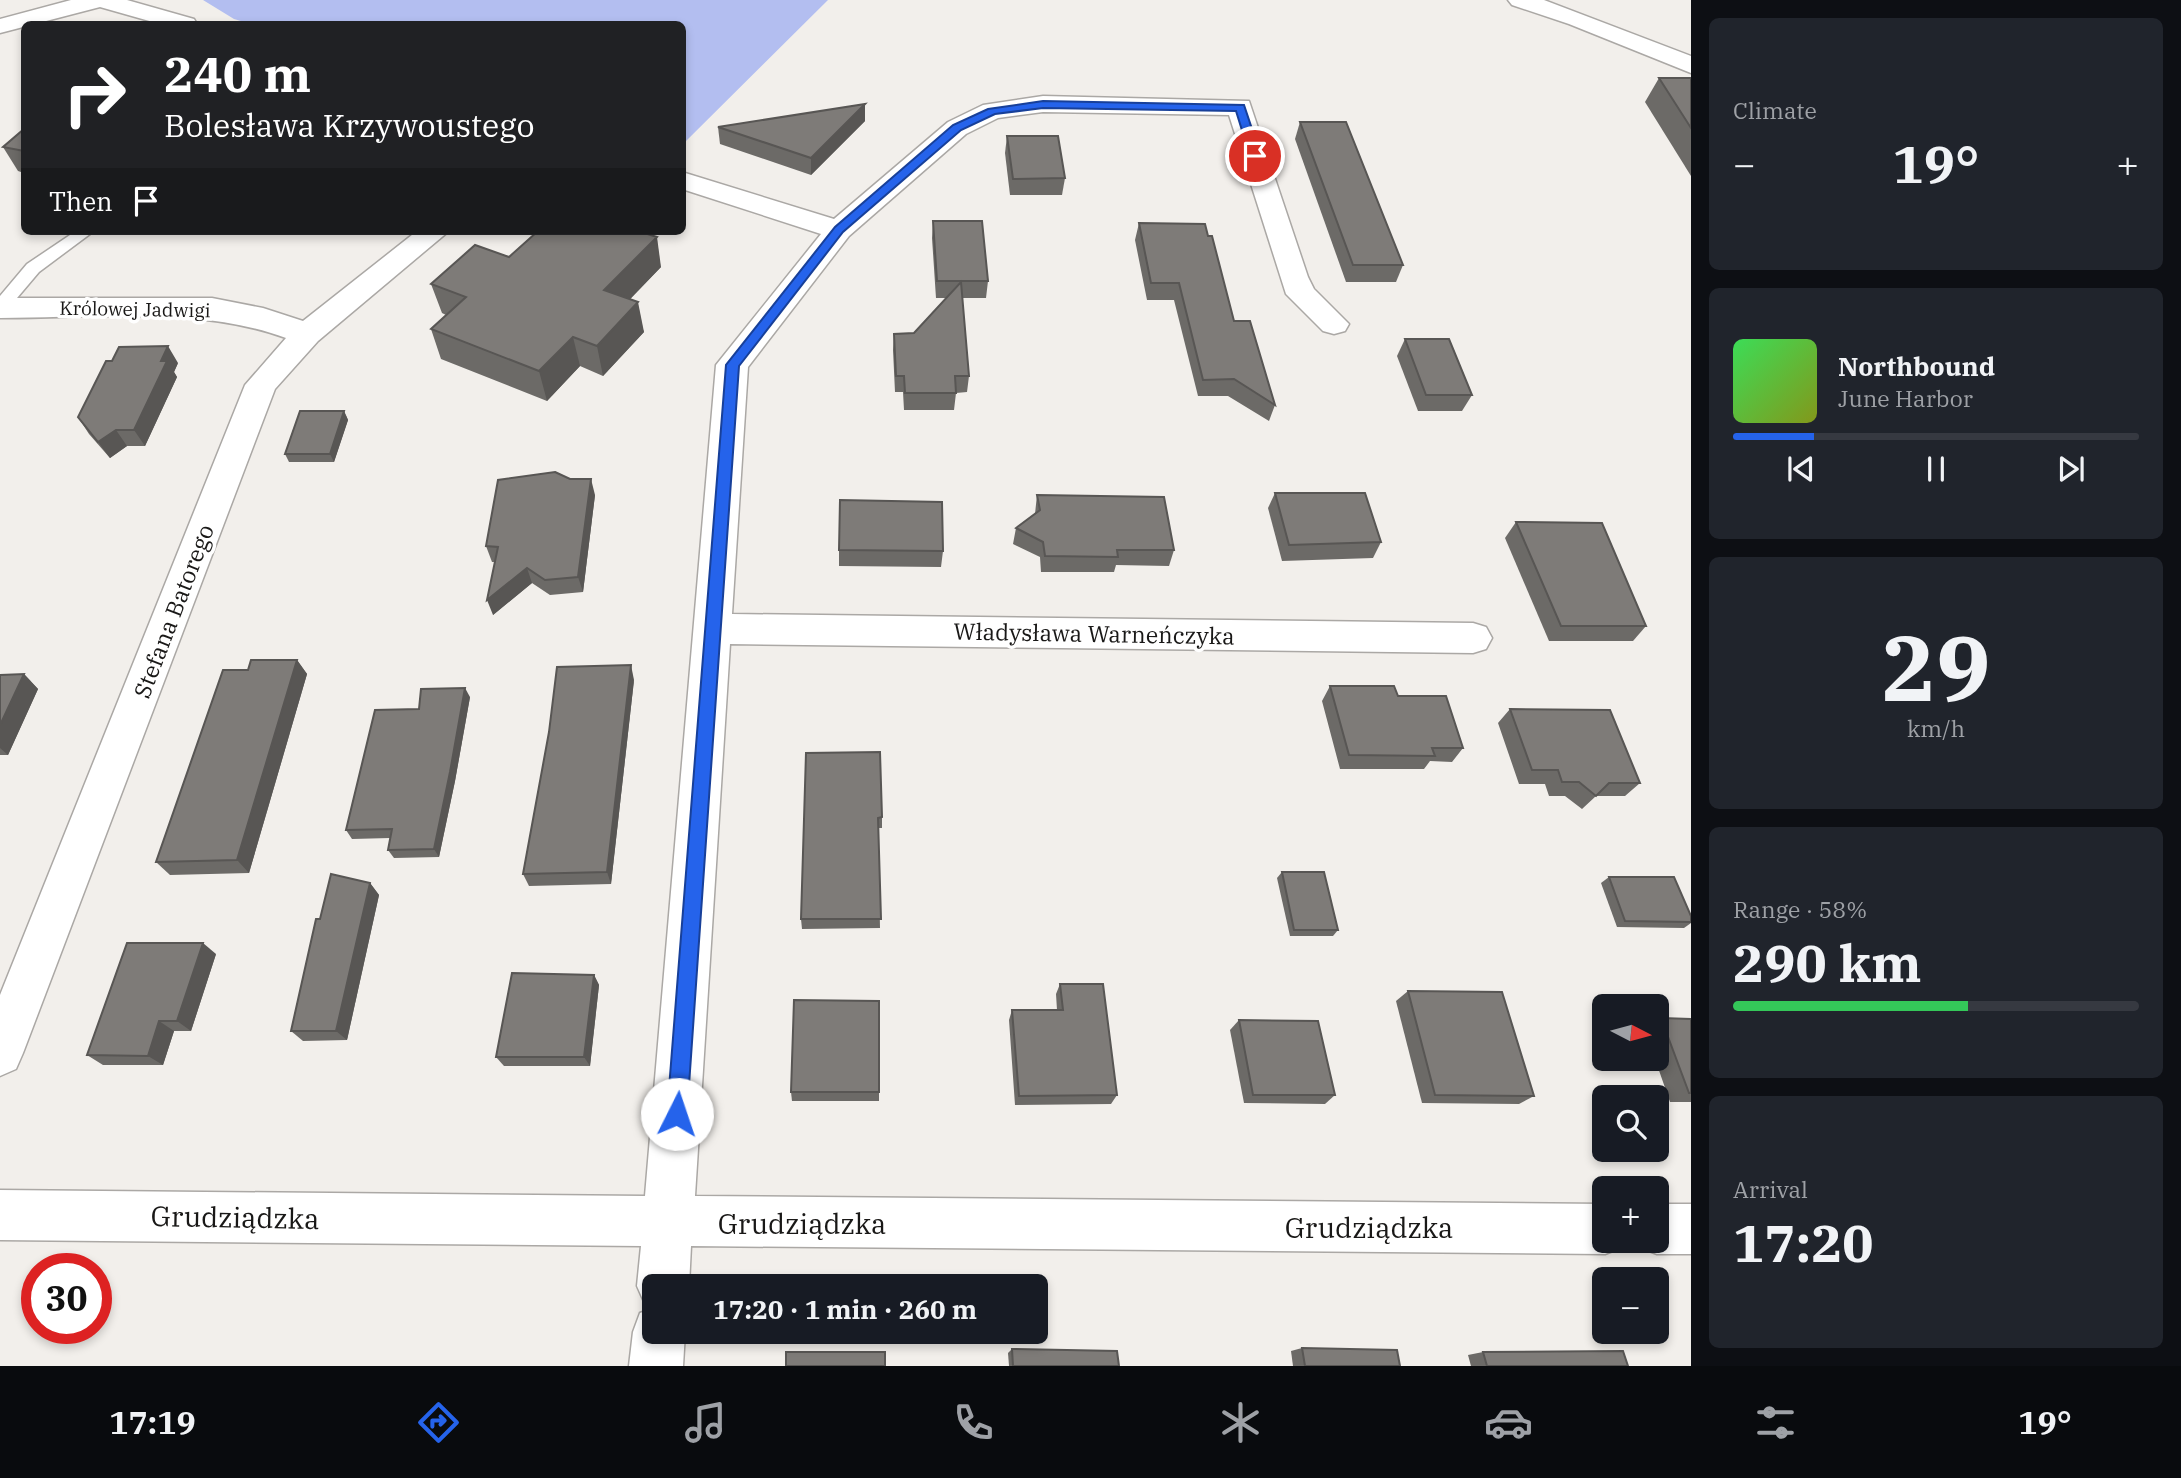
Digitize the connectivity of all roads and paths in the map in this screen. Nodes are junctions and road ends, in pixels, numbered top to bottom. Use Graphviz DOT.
graph roads {
  1 [pos="100,0"];
  2 [pos="1533,2"];
  3 [pos="174,21"];
  4 [pos="0,26"];
  5 [pos="1691,65"];
  6 [pos="686,181"];
  7 [pos="839,230"];
  8 [pos="80,235"];
  9 [pos="430,235"];
  10 [pos="0,307"];
  11 [pos="1334,324"];
  12 [pos="307,334"];
  13 [pos="715,629"];
  14 [pos="1473,638"];
  15 [pos="0,1053"];
  16 [pos="0,1215"];
  17 [pos="669,1222"];
  18 [pos="1592,1229"];
  19 [pos="1669,1229"];
  20 [pos="1691,1230"];
  21 [pos="664,1274"];
  22 [pos="658,1344"];
  23 [pos="656,1366"];
  1 -- 3 [label="street"];
  1 -- 4 [label="street"];
  2 -- 5 [label="street"];
  6 -- 7 [label="street"];
  7 -- 11 [label="street"];
  7 -- 13 [label="street"];
  8 -- 10 [label="lane"];
  9 -- 12 [label="street, Stefana Batorego"];
  10 -- 12 [label="street, Królowej Jadwigi"];
  12 -- 15 [label="street, Stefana Batorego"];
  13 -- 14 [label="street, Władysława Warneńczyka"];
  13 -- 17 [label="street"];
  16 -- 17 [label="street, Grudziądzka"];
  17 -- 18 [label="street, Grudziądzka"];
  17 -- 21 [label="street"];
  19 -- 20 [label="street"];
  22 -- 23 [label="street"];
}
